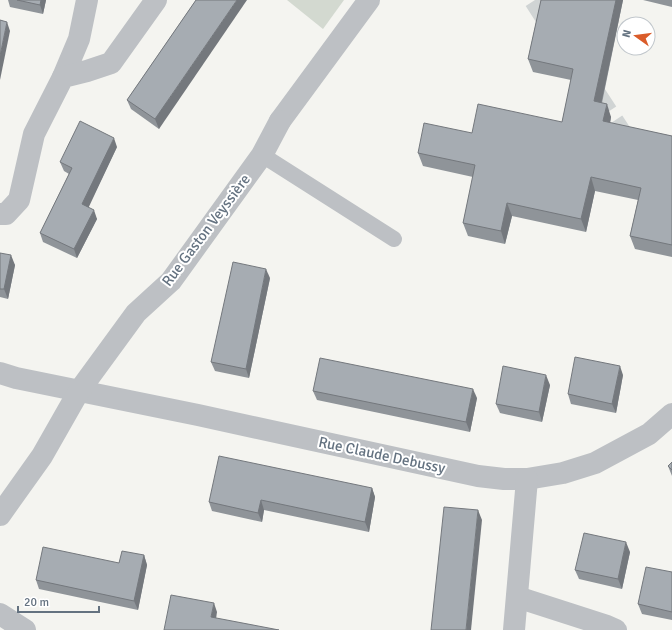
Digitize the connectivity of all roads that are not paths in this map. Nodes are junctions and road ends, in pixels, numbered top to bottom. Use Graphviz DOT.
graph roads {
  1 [pos="87,0"];
  2 [pos="156,0"];
  3 [pos="369,0"];
  4 [pos="63,77"];
  5 [pos="262,155"];
  6 [pos="0,214"];
  7 [pos="394,239"];
  8 [pos="0,373"];
  9 [pos="80,391"];
  10 [pos="672,414"];
  11 [pos="527,479"];
  12 [pos="0,515"];
  13 [pos="517,597"];
  14 [pos="0,614"];
  15 [pos="25,630"];
  16 [pos="514,630"];
  17 [pos="616,630"];
  1 -- 4 [label="street"];
  2 -- 4 [label="street"];
  3 -- 5 [label="street, Rue Gaston Veyssière"];
  4 -- 6 [label="street"];
  5 -- 7 [label="lane"];
  5 -- 9 [label="street, Rue Gaston Veyssière"];
  8 -- 9 [label="street, Rue Claude Debussy"];
  9 -- 11 [label="street, Rue Claude Debussy"];
  9 -- 12 [label="street, Rue Gaston Veyssière"];
  10 -- 11 [label="street, Rue Claude Debussy"];
  11 -- 13 [label="street"];
  13 -- 16 [label="street"];
  13 -- 17 [label="street"];
  14 -- 15 [label="street"];
}
